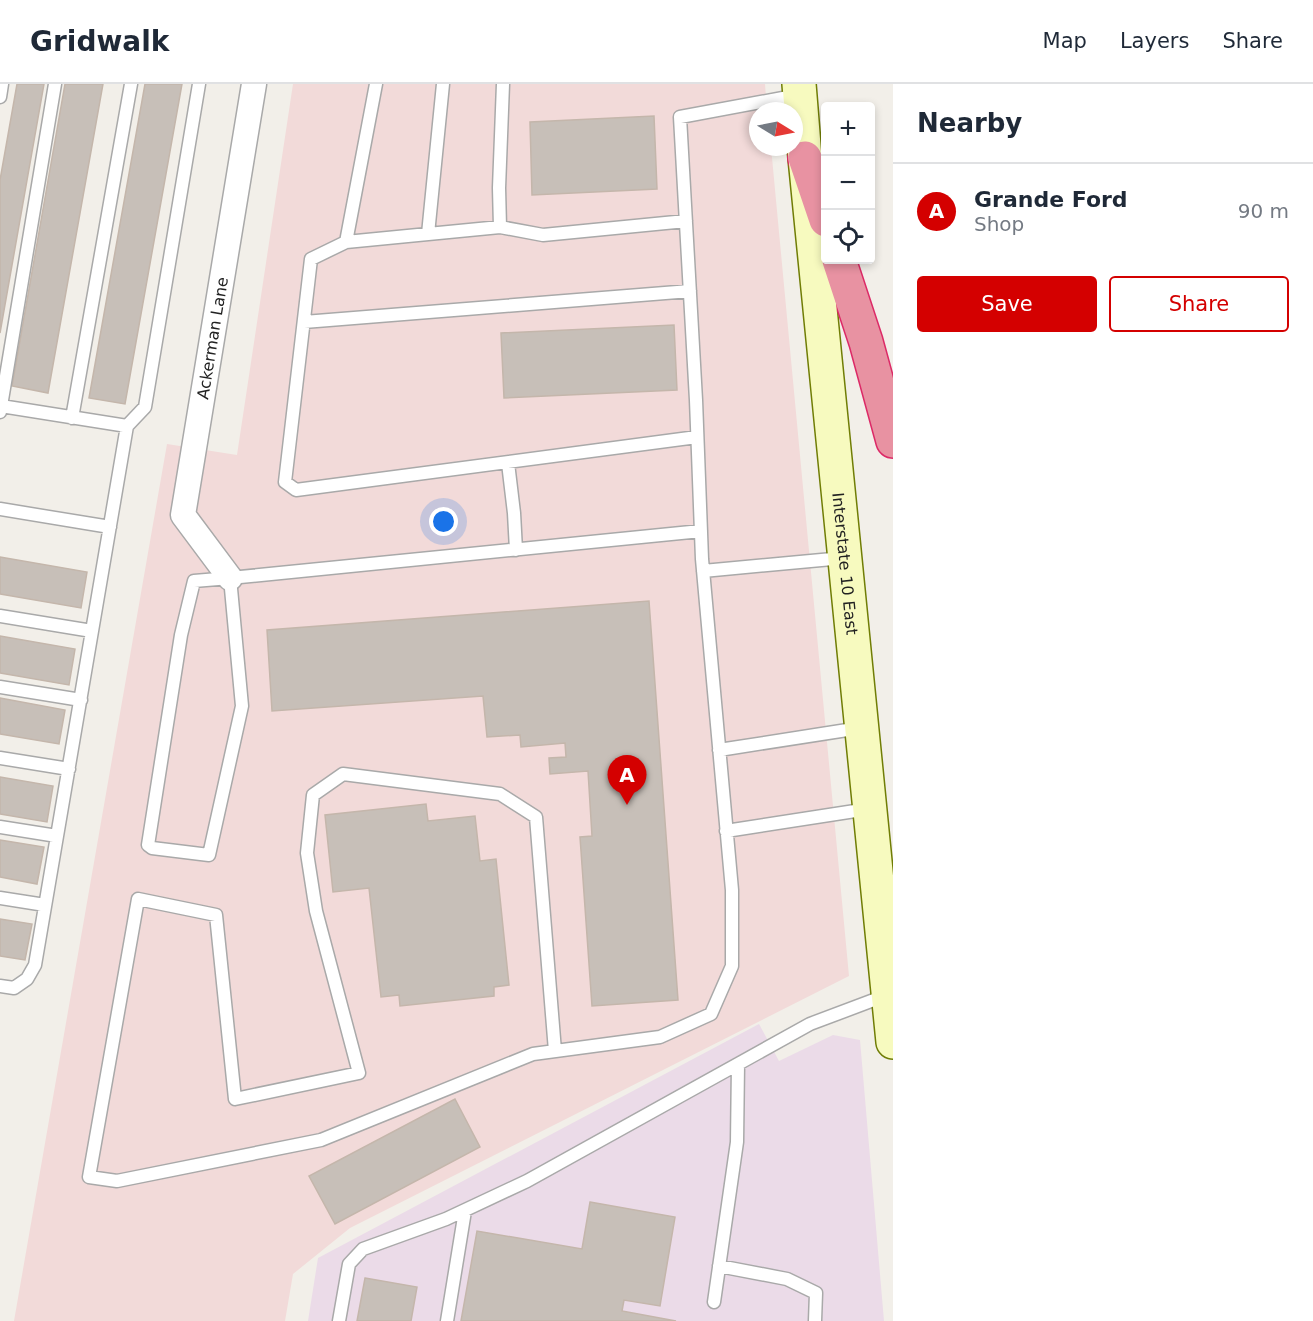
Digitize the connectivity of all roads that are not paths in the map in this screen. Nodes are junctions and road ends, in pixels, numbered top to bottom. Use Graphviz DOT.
graph roads {
  1 [pos="2,84"];
  2 [pos="55,84"];
  3 [pos="131,84"];
  4 [pos="199,84"];
  5 [pos="254,84"];
  6 [pos="376,84"];
  7 [pos="443,84"];
  8 [pos="503,84"];
  9 [pos="800,89"];
  10 [pos="0,96"];
  11 [pos="805,158"];
  12 [pos="822,210"];
  13 [pos="686,221"];
  14 [pos="500,227"];
  15 [pos="428,234"];
  16 [pos="346,242"];
  17 [pos="839,264"];
  18 [pos="690,291"];
  19 [pos="303,322"];
  20 [pos="0,409"];
  21 [pos="72,418"];
  22 [pos="127,426"];
  23 [pos="697,437"];
  24 [pos="893,441"];
  25 [pos="508,462"];
  26 [pos="0,509"];
  27 [pos="110,527"];
  28 [pos="701,531"];
  29 [pos="516,550"];
  30 [pos="845,558"];
  31 [pos="703,571"];
  32 [pos="230,578"];
  33 [pos="0,616"];
  34 [pos="92,631"];
  35 [pos="0,687"];
  36 [pos="81,700"];
  37 [pos="862,728"];
  38 [pos="719,750"];
  39 [pos="0,758"];
  40 [pos="69,769"];
  41 [pos="870,808"];
  42 [pos="0,827"];
  43 [pos="726,831"];
  44 [pos="57,836"];
  45 [pos="0,898"];
  46 [pos="45,905"];
  47 [pos="0,986"];
  48 [pos="888,995"];
  49 [pos="893,1042"];
  50 [pos="555,1051"];
  51 [pos="738,1064"];
  52 [pos="465,1211"];
  53 [pos="719,1266"];
  54 [pos="714,1302"];
  55 [pos="339,1321"];
  56 [pos="447,1321"];
  57 [pos="815,1321"];
  1 -- 10 [label="lane"];
  2 -- 20 [label="lane"];
  3 -- 21 [label="lane"];
  4 -- 22 [label="lane"];
  5 -- 32 [label="street, Ackerman Lane"];
  6 -- 16 [label="lane"];
  7 -- 15 [label="lane"];
  8 -- 14 [label="lane"];
  9 -- 11 [label="main road, Interstate 10 East"];
  9 -- 13 [label="lane"];
  11 -- 12 [label="highway"];
  11 -- 30 [label="main road, Interstate 10 East"];
  13 -- 14 [label="lane"];
  13 -- 18 [label="lane"];
  14 -- 15 [label="lane"];
  15 -- 16 [label="lane"];
  16 -- 19 [label="lane"];
  17 -- 24 [label="highway"];
  18 -- 19 [label="lane"];
  18 -- 23 [label="lane"];
  19 -- 25 [label="lane"];
  20 -- 21 [label="lane"];
  21 -- 22 [label="lane"];
  22 -- 27 [label="lane"];
  23 -- 25 [label="lane"];
  23 -- 28 [label="lane"];
  25 -- 29 [label="lane"];
  26 -- 27 [label="lane"];
  27 -- 34 [label="lane"];
  28 -- 29 [label="lane"];
  28 -- 31 [label="lane"];
  29 -- 32 [label="lane"];
  30 -- 31 [label="lane"];
  30 -- 37 [label="main road, Interstate 10 East"];
  31 -- 38 [label="lane"];
  32 -- 32 [label="lane"];
  33 -- 34 [label="lane"];
  34 -- 36 [label="lane"];
  35 -- 36 [label="lane"];
  36 -- 40 [label="lane"];
  37 -- 38 [label="lane"];
  37 -- 41 [label="main road, Interstate 10 East"];
  38 -- 43 [label="lane"];
  39 -- 40 [label="lane"];
  40 -- 44 [label="lane"];
  41 -- 43 [label="lane"];
  41 -- 48 [label="main road, Interstate 10 East"];
  42 -- 44 [label="lane"];
  43 -- 50 [label="lane"];
  44 -- 46 [label="lane"];
  45 -- 46 [label="lane"];
  46 -- 47 [label="lane"];
  48 -- 49 [label="main road, Interstate 10 East"];
  48 -- 51 [label="lane"];
  50 -- 50 [label="lane"];
  51 -- 52 [label="lane"];
  51 -- 53 [label="lane"];
  52 -- 55 [label="lane"];
  52 -- 56 [label="lane"];
  53 -- 54 [label="lane"];
  53 -- 57 [label="lane"];
}
